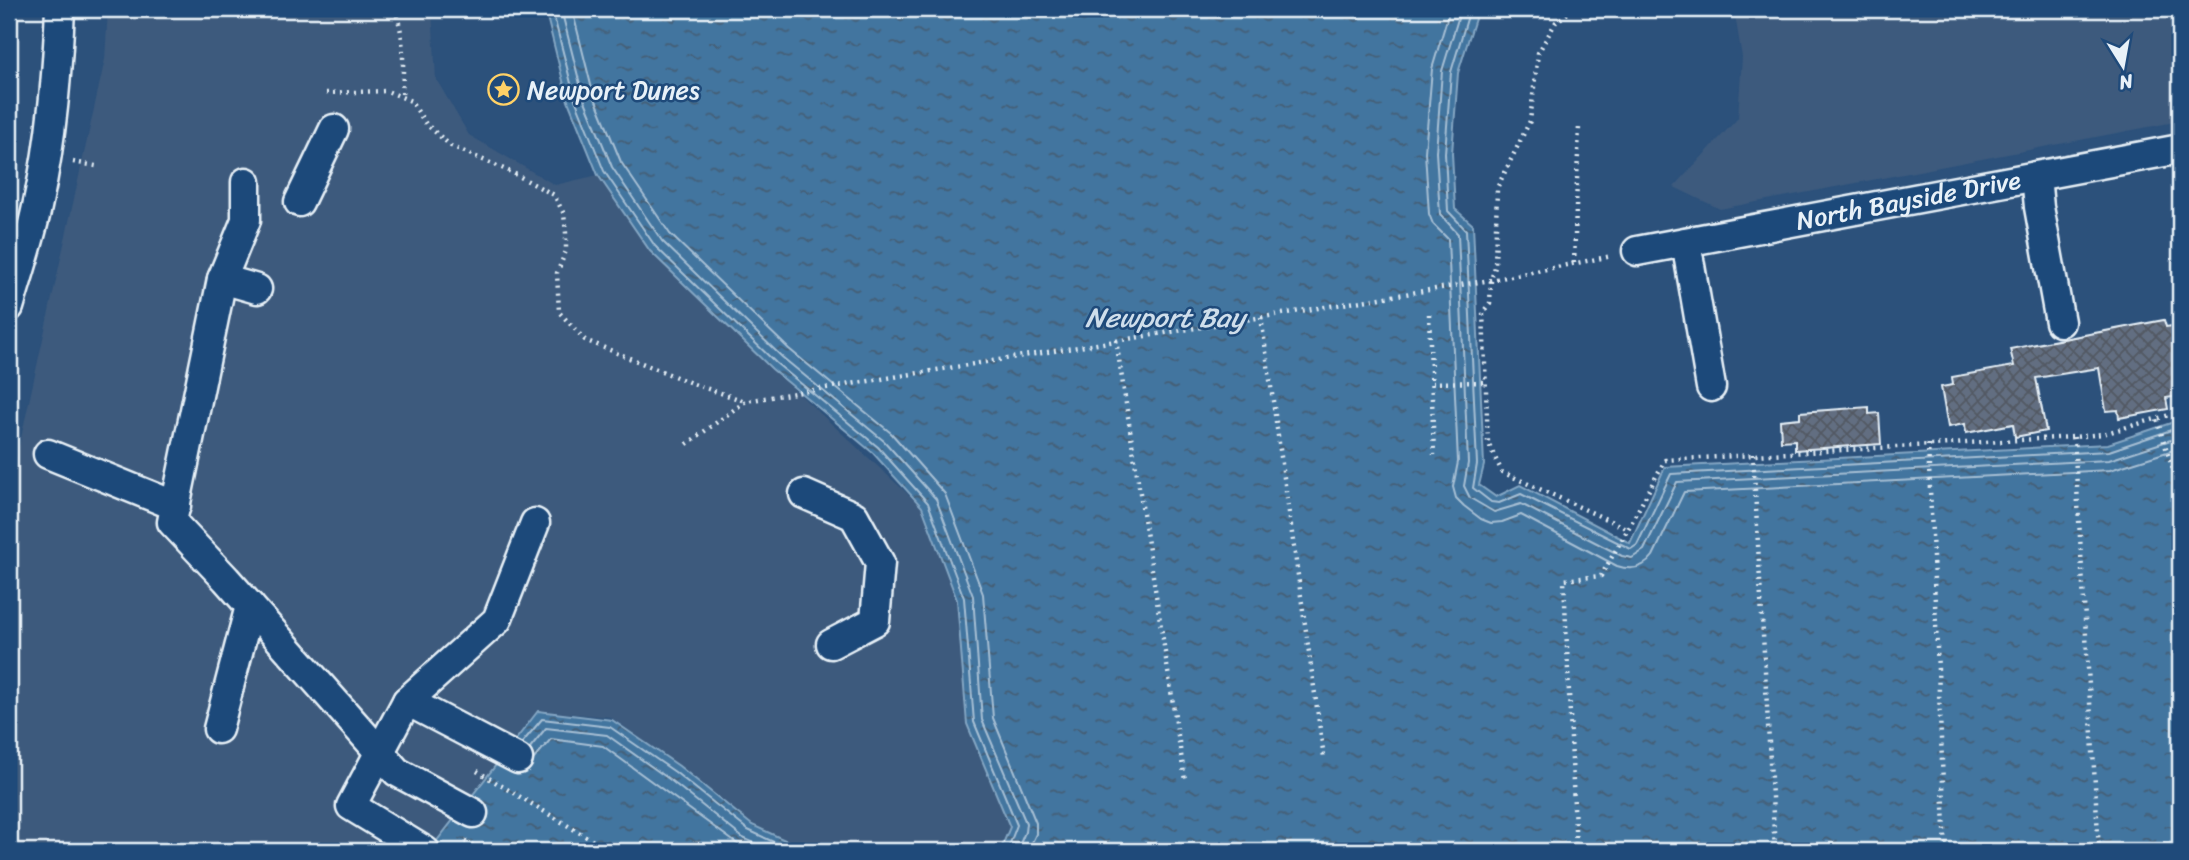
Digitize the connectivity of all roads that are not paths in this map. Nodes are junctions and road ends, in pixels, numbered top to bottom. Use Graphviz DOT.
graph roads {
  1 [pos="60,9"];
  2 [pos="334,129"];
  3 [pos="2180,149"];
  4 [pos="2036,176"];
  5 [pos="246,182"];
  6 [pos="299,202"];
  7 [pos="1686,242"];
  8 [pos="1637,251"];
  9 [pos="222,279"];
  10 [pos="257,289"];
  11 [pos="9,307"];
  12 [pos="2060,322"];
  13 [pos="1711,387"];
  14 [pos="48,454"];
  15 [pos="804,494"];
  16 [pos="176,506"];
  17 [pos="535,523"];
  18 [pos="250,606"];
  19 [pos="831,644"];
  20 [pos="407,701"];
  21 [pos="218,729"];
  22 [pos="379,754"];
  23 [pos="518,760"];
  24 [pos="473,813"];
  25 [pos="425,851"];
  1 -- 11 [label="street"];
  2 -- 6 [label="street"];
  3 -- 4 [label="street, North Bayside Drive"];
  4 -- 7 [label="street, North Bayside Drive"];
  4 -- 12 [label="street"];
  5 -- 9 [label="street"];
  7 -- 8 [label="street, North Bayside Drive"];
  7 -- 13 [label="street"];
  9 -- 10 [label="street"];
  9 -- 16 [label="street"];
  14 -- 16 [label="street"];
  15 -- 19 [label="street"];
  16 -- 18 [label="street"];
  17 -- 20 [label="street"];
  18 -- 21 [label="street"];
  18 -- 22 [label="street"];
  20 -- 22 [label="street"];
  20 -- 23 [label="street"];
  22 -- 24 [label="street"];
  22 -- 25 [label="street"];
}
